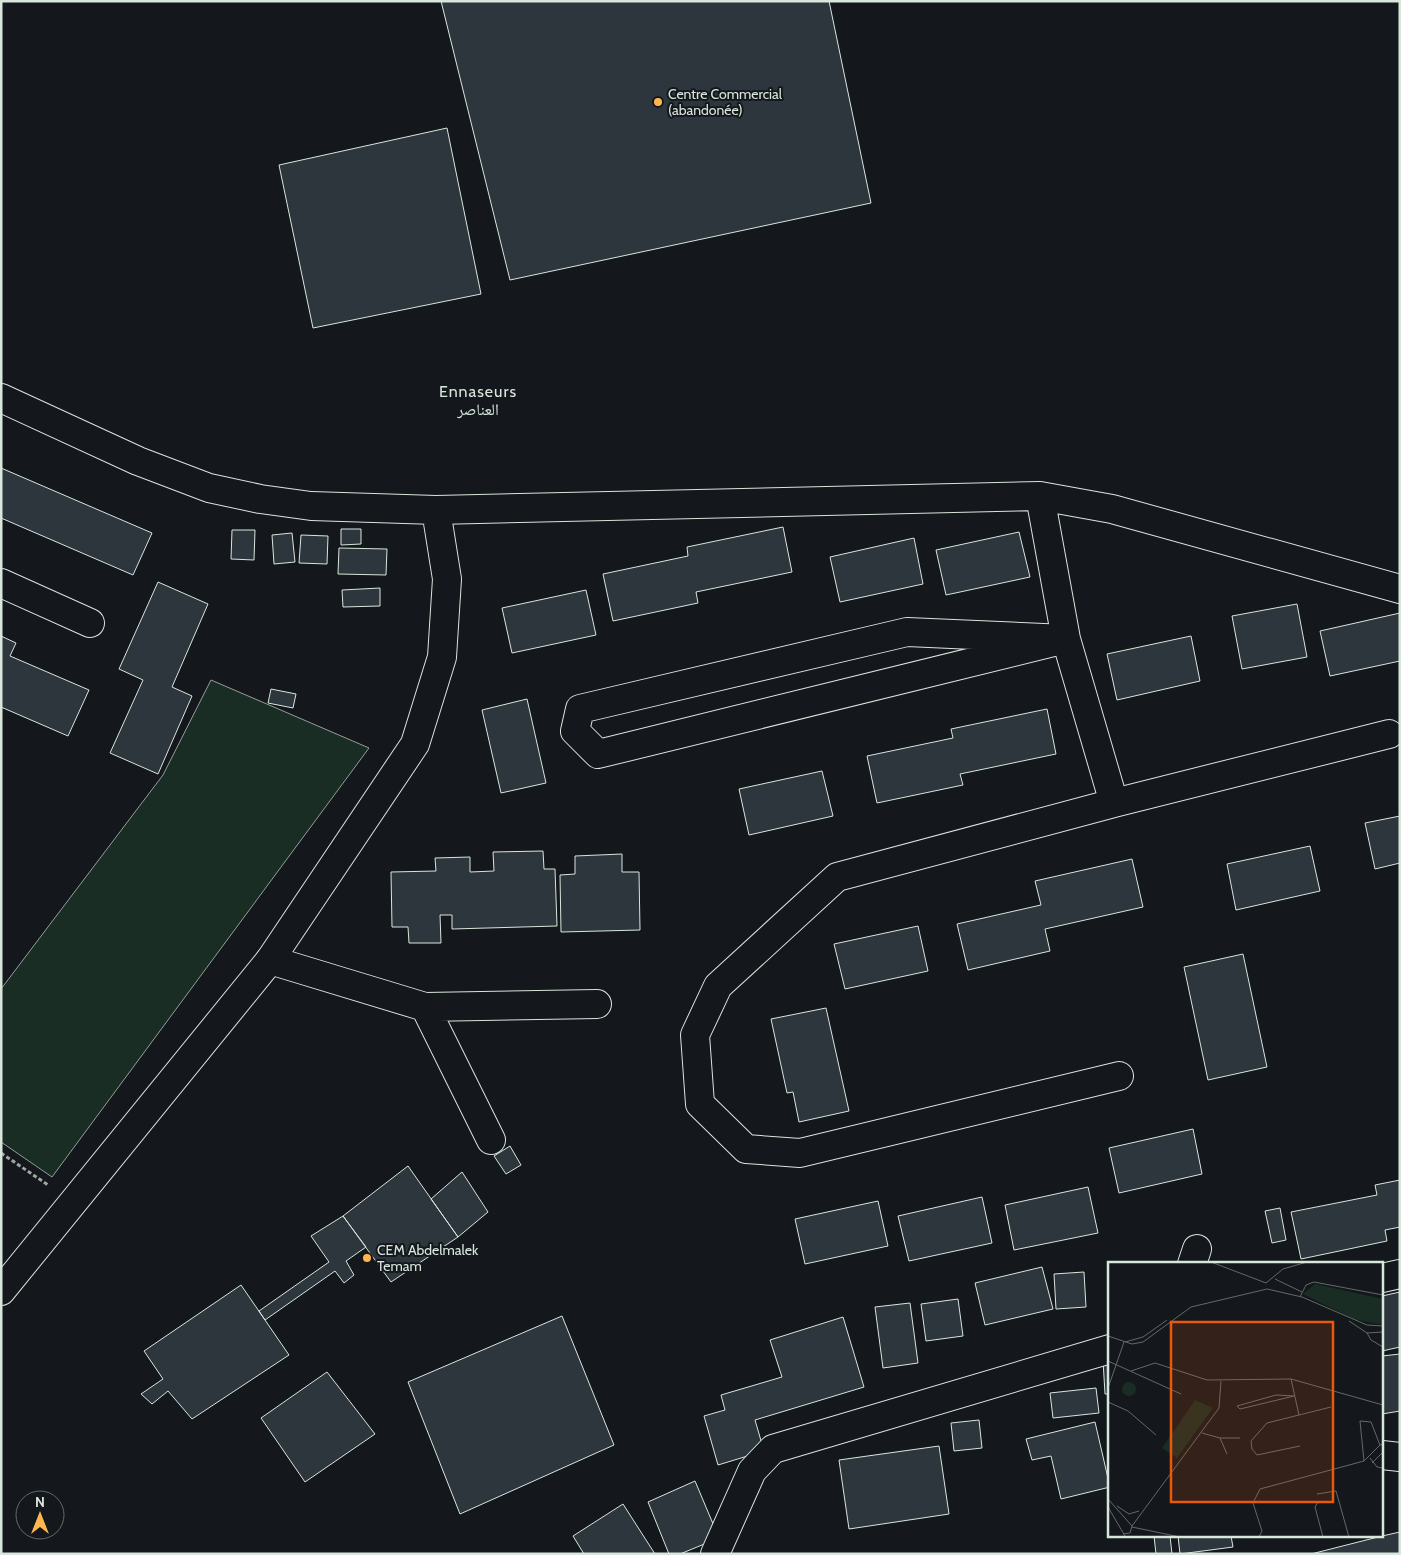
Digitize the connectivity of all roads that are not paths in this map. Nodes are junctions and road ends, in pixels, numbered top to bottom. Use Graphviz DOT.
graph roads {
  1 [pos="1,398"];
  2 [pos="1040,496"];
  3 [pos="436,510"];
  4 [pos="1,583"];
  5 [pos="1400,589"];
  6 [pos="90,623"];
  7 [pos="1066,639"];
  8 [pos="1389,734"];
  9 [pos="1114,803"];
  10 [pos="270,960"];
  11 [pos="597,1004"];
  12 [pos="425,1007"];
  13 [pos="1119,1076"];
  14 [pos="491,1140"];
  15 [pos="1400,1274"];
  16 [pos="1384,1278"];
  17 [pos="1,1291"];
  18 [pos="1108,1350"];
  19 [pos="1384,1455"];
  20 [pos="1400,1457"];
  21 [pos="715,1554"];
  1 -- 3 [label="street"];
  2 -- 3 [label="street"];
  2 -- 5 [label="street"];
  2 -- 7 [label="street"];
  3 -- 10 [label="street"];
  4 -- 6 [label="street"];
  7 -- 7 [label="street"];
  7 -- 9 [label="street"];
  8 -- 9 [label="street"];
  9 -- 13 [label="street"];
  10 -- 12 [label="street"];
  10 -- 17 [label="street"];
  11 -- 12 [label="street"];
  12 -- 14 [label="street"];
  15 -- 16 [label="street"];
  18 -- 21 [label="street"];
  19 -- 20 [label="street"];
}
